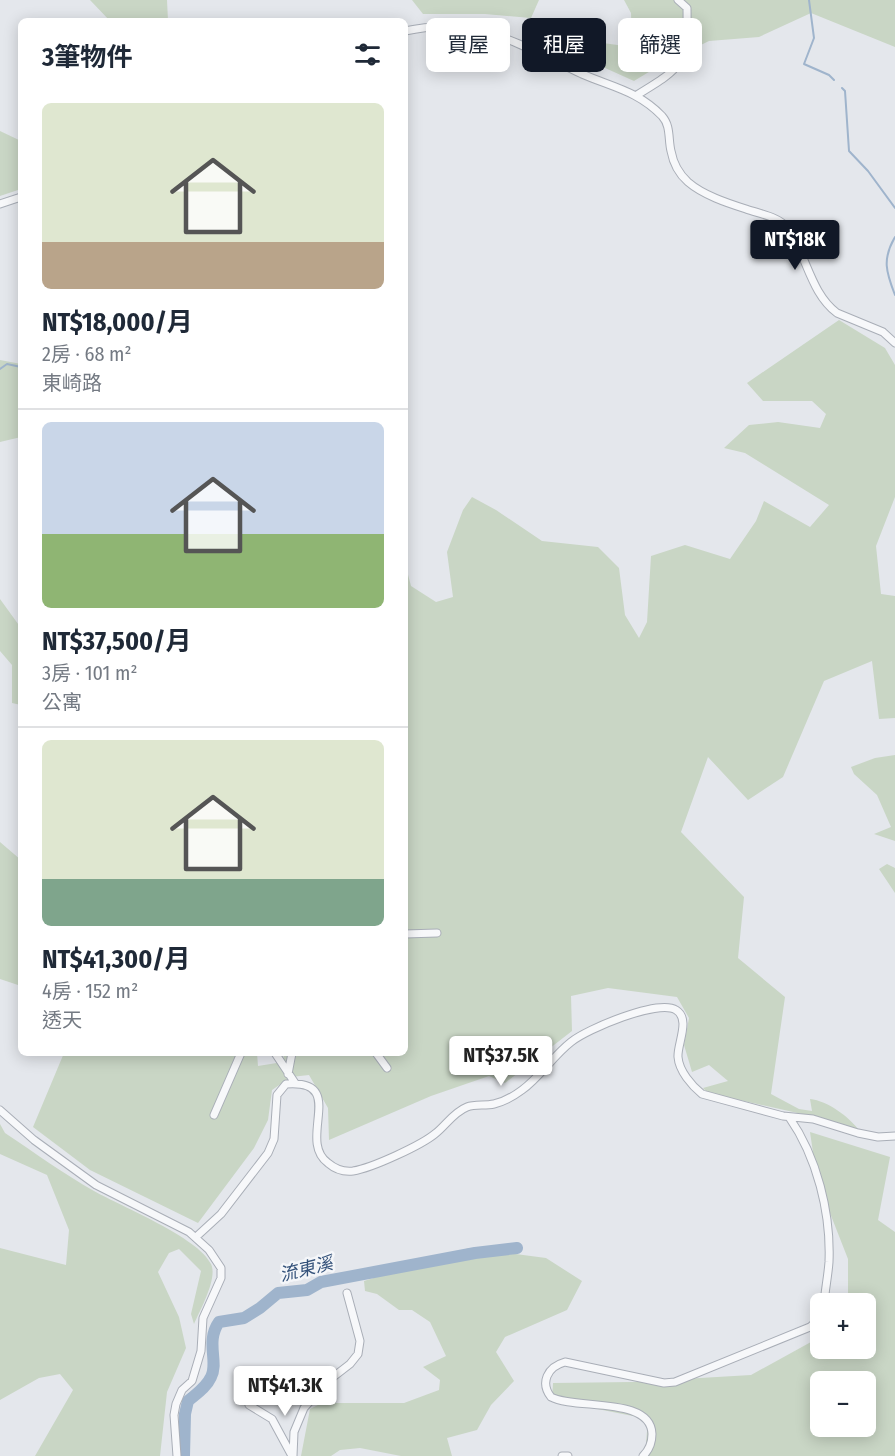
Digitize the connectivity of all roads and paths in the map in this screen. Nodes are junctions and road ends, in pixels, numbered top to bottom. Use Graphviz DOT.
graph roads {
  1 [pos="678,0"];
  2 [pos="408,31"];
  3 [pos="637,95"];
  4 [pos="18,198"];
  5 [pos="0,204"];
  6 [pos="895,343"];
  7 [pos="437,933"];
  8 [pos="408,934"];
  9 [pos="240,1056"];
  10 [pos="277,1056"];
  11 [pos="291,1056"];
  12 [pos="378,1056"];
  13 [pos="387,1068"];
  14 [pos="288,1074"];
  15 [pos="295,1083"];
  16 [pos="0,1110"];
  17 [pos="214,1115"];
  18 [pos="789,1117"];
  19 [pos="895,1136"];
  20 [pos="196,1237"];
  21 [pos="347,1293"];
  22 [pos="825,1293"];
  23 [pos="810,1327"];
  24 [pos="249,1404"];
  25 [pos="177,1456"];
  26 [pos="292,1456"];
  27 [pos="562,1456"];
  28 [pos="568,1456"];
  29 [pos="644,1456"];
  1 -- 3 [label="street"];
  2 -- 3 [label="street"];
  3 -- 6 [label="street"];
  4 -- 5 [label="street"];
  7 -- 8 [label="street"];
  9 -- 17 [label="street"];
  10 -- 14 [label="street"];
  11 -- 14 [label="street"];
  12 -- 13 [label="street"];
  14 -- 15 [label="street"];
  15 -- 18 [label="street"];
  15 -- 20 [label="street"];
  16 -- 20 [label="street"];
  18 -- 19 [label="street"];
  18 -- 22 [label="street"];
  20 -- 25 [label="street"];
  21 -- 26 [label="street"];
  23 -- 29 [label="street"];
  24 -- 26 [label="street"];
  27 -- 28 [label="street"];
}
